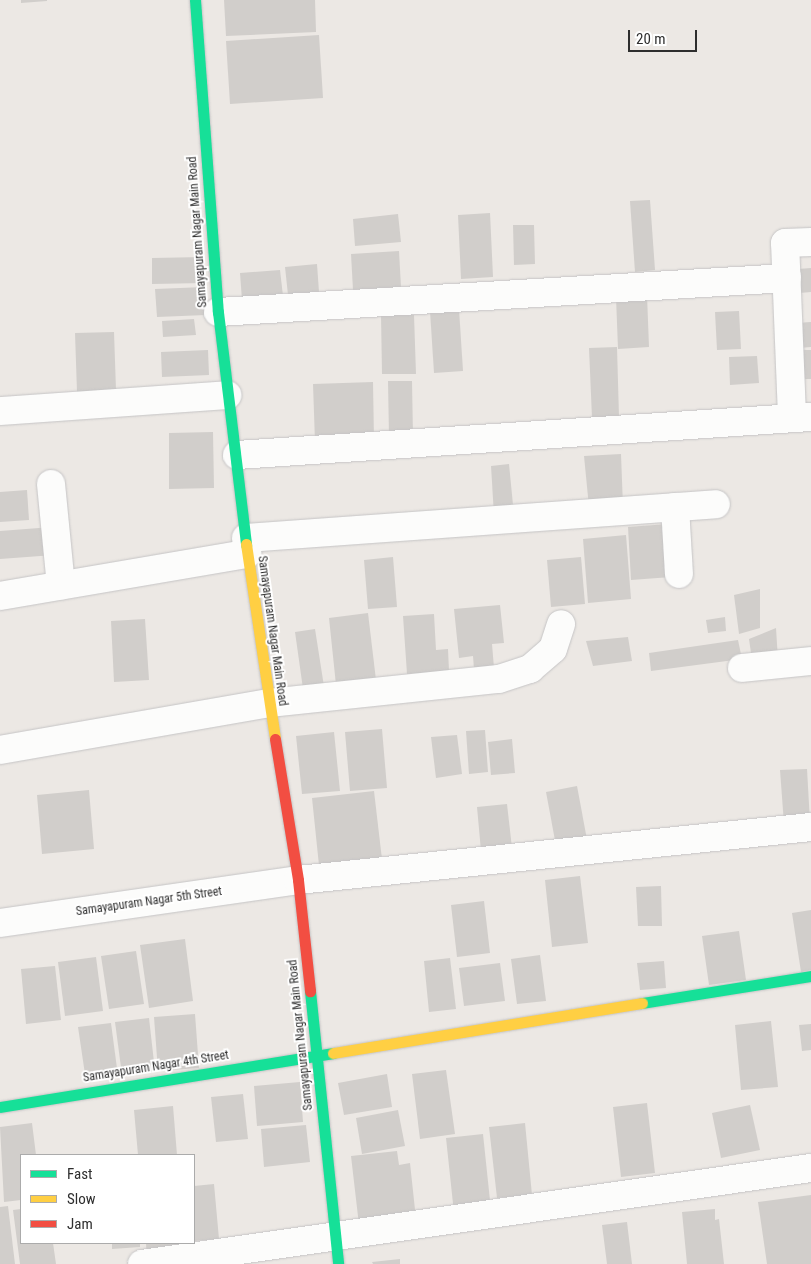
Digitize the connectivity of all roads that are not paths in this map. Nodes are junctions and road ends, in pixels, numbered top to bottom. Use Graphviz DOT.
graph roads {
  1 [pos="196,0"];
  2 [pos="811,242"];
  3 [pos="787,278"];
  4 [pos="218,312"];
  5 [pos="227,394"];
  6 [pos="0,411"];
  7 [pos="802,416"];
  8 [pos="237,455"];
  9 [pos="51,484"];
  10 [pos="716,504"];
  11 [pos="675,507"];
  12 [pos="247,546"];
  13 [pos="679,574"];
  14 [pos="61,586"];
  15 [pos="0,596"];
  16 [pos="561,624"];
  17 [pos="811,661"];
  18 [pos="742,668"];
  19 [pos="269,703"];
  20 [pos="0,750"];
  21 [pos="811,827"];
  22 [pos="298,880"];
  23 [pos="0,924"];
  24 [pos="811,976"];
  25 [pos="316,1055"];
  26 [pos="0,1107"];
  27 [pos="811,1168"];
  28 [pos="334,1234"];
  29 [pos="142,1264"];
  30 [pos="338,1264"];
  1 -- 4 [label="street, Samayapuram Nagar Main Road"];
  2 -- 3 [label="street"];
  3 -- 4 [label="street"];
  3 -- 7 [label="street"];
  4 -- 5 [label="street, Samayapuram Nagar Main Road"];
  5 -- 6 [label="street"];
  5 -- 8 [label="street, Samayapuram Nagar Main Road"];
  7 -- 8 [label="street"];
  8 -- 12 [label="street, Samayapuram Nagar Main Road"];
  9 -- 14 [label="street"];
  10 -- 11 [label="street"];
  11 -- 12 [label="street"];
  11 -- 13 [label="street"];
  12 -- 14 [label="street"];
  12 -- 19 [label="street, Samayapuram Nagar Main Road"];
  14 -- 15 [label="street"];
  16 -- 19 [label="street"];
  17 -- 18 [label="street"];
  19 -- 20 [label="street"];
  19 -- 22 [label="street, Samayapuram Nagar Main Road"];
  21 -- 22 [label="street, Samayapuram Nagar 5th Street"];
  22 -- 23 [label="street, Samayapuram Nagar 5th Street"];
  22 -- 25 [label="street, Samayapuram Nagar Main Road"];
  24 -- 25 [label="street, Samayapuram Nagar 4th Street"];
  25 -- 26 [label="street, Samayapuram Nagar 4th Street"];
  25 -- 28 [label="street, Samayapuram Nagar Main Road"];
  27 -- 28 [label="street"];
  28 -- 29 [label="street"];
  28 -- 30 [label="street, Samayapuram Nagar Main Road"];
}
